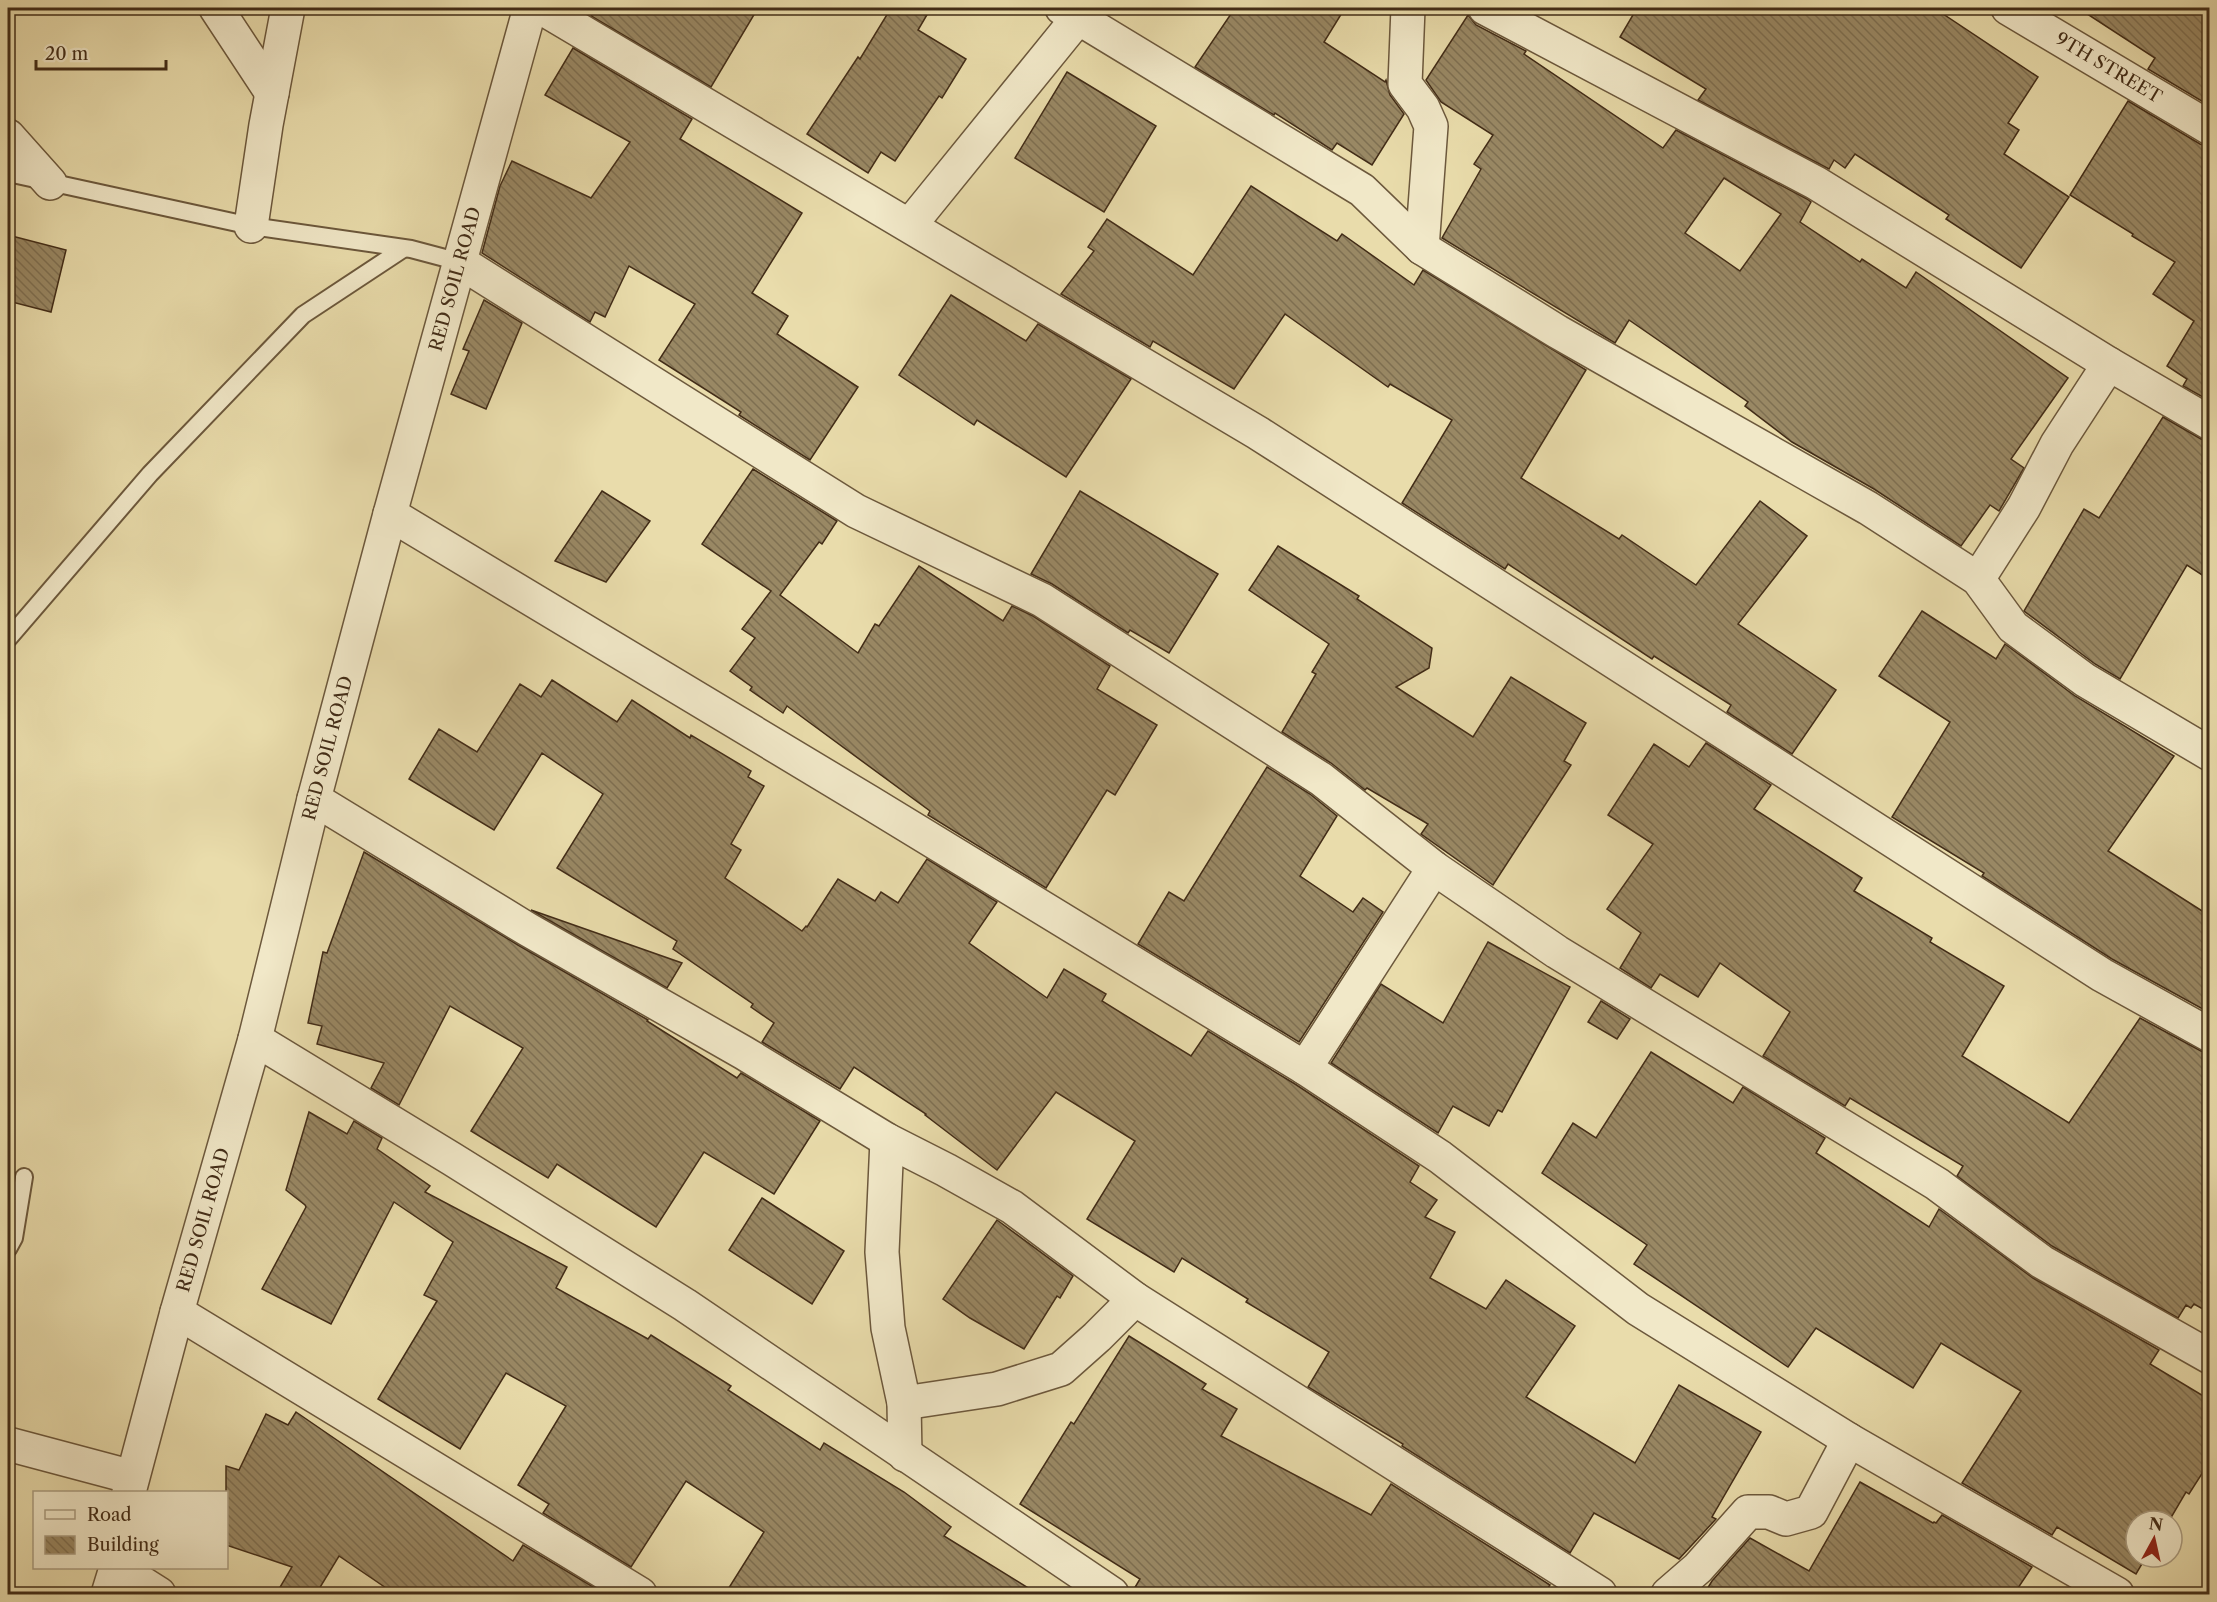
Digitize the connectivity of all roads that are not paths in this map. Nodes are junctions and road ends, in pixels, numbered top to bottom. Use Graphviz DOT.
graph roads {
  1 [pos="216,8"];
  2 [pos="288,8"];
  3 [pos="530,8"];
  4 [pos="542,8"];
  5 [pos="1408,8"];
  6 [pos="1485,8"];
  7 [pos="2008,8"];
  8 [pos="1070,13"];
  9 [pos="272,93"];
  10 [pos="2210,128"];
  11 [pos="8,136"];
  12 [pos="8,173"];
  13 [pos="50,183"];
  14 [pos="910,225"];
  15 [pos="251,226"];
  16 [pos="1422,248"];
  17 [pos="403,249"];
  18 [pos="460,262"];
  19 [pos="2109,364"];
  20 [pos="2210,423"];
  21 [pos="390,514"];
  22 [pos="1978,579"];
  23 [pos="8,639"];
  24 [pos="2210,754"];
  25 [pos="314,799"];
  26 [pos="1434,868"];
  27 [pos="2210,1035"];
  28 [pos="255,1039"];
  29 [pos="1305,1068"];
  30 [pos="887,1140"];
  31 [pos="24,1177"];
  32 [pos="8,1249"];
  33 [pos="1135,1299"];
  34 [pos="177,1312"];
  35 [pos="2210,1357"];
  36 [pos="904,1403"];
  37 [pos="1849,1440"];
  38 [pos="8,1443"];
  39 [pos="905,1455"];
  40 [pos="131,1485"];
  41 [pos="117,1569"];
  42 [pos="119,1569"];
  43 [pos="108,1594"];
  44 [pos="159,1594"];
  45 [pos="640,1594"];
  46 [pos="1112,1594"];
  47 [pos="1600,1594"];
  48 [pos="1668,1594"];
  49 [pos="2117,1594"];
  1 -- 9 [label="street"];
  2 -- 9 [label="street"];
  3 -- 18 [label="street, RED SOIL ROAD"];
  4 -- 14 [label="street"];
  5 -- 16 [label="street"];
  6 -- 19 [label="street"];
  7 -- 10 [label="street, 9TH STREET"];
  8 -- 14 [label="street"];
  8 -- 16 [label="street"];
  9 -- 15 [label="street"];
  11 -- 13 [label="street"];
  12 -- 13 [label="lane"];
  13 -- 15 [label="lane"];
  14 -- 27 [label="street"];
  15 -- 17 [label="lane"];
  16 -- 22 [label="street"];
  17 -- 18 [label="lane"];
  17 -- 23 [label="lane"];
  18 -- 21 [label="street, RED SOIL ROAD"];
  18 -- 26 [label="street"];
  19 -- 20 [label="street"];
  19 -- 22 [label="street"];
  21 -- 25 [label="street, RED SOIL ROAD"];
  21 -- 29 [label="street"];
  22 -- 24 [label="street"];
  25 -- 28 [label="street, RED SOIL ROAD"];
  25 -- 30 [label="street"];
  26 -- 29 [label="street"];
  26 -- 35 [label="street"];
  28 -- 34 [label="street, RED SOIL ROAD"];
  28 -- 39 [label="street"];
  29 -- 37 [label="street"];
  30 -- 33 [label="street"];
  30 -- 36 [label="street"];
  31 -- 32 [label="lane"];
  33 -- 36 [label="street"];
  33 -- 47 [label="street"];
  34 -- 40 [label="street, RED SOIL ROAD"];
  34 -- 45 [label="street"];
  36 -- 39 [label="street"];
  37 -- 48 [label="street"];
  37 -- 49 [label="street"];
  38 -- 40 [label="street"];
  39 -- 46 [label="street"];
  41 -- 43 [label="street"];
  42 -- 44 [label="street"];
}
